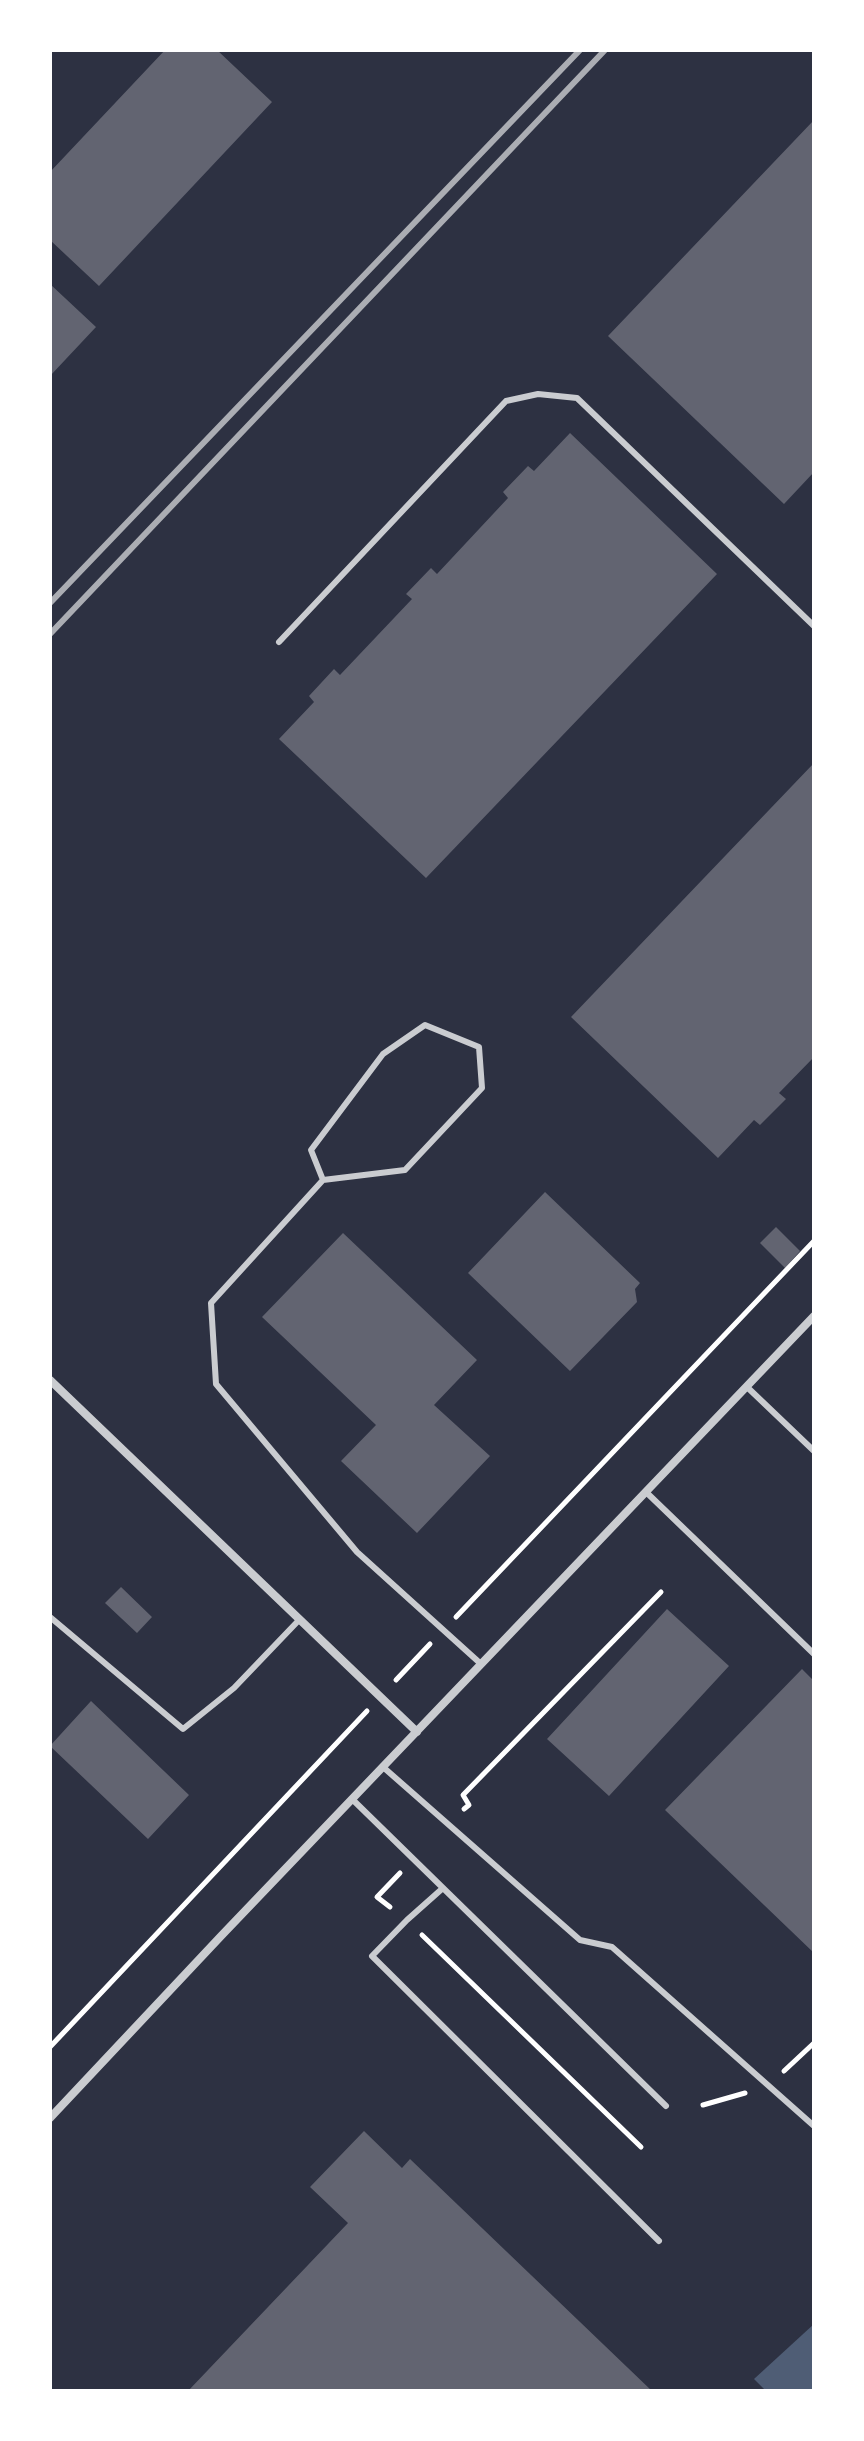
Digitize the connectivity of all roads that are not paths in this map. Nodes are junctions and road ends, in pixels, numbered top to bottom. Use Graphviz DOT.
graph roads {
  1 [pos="814,626"];
  2 [pos="279,642"];
  3 [pos="323,1180"];
  4 [pos="814,1316"];
  5 [pos="50,1380"];
  6 [pos="747,1387"];
  7 [pos="814,1451"];
  8 [pos="646,1492"];
  9 [pos="50,1617"];
  10 [pos="300,1619"];
  11 [pos="814,1654"];
  12 [pos="481,1664"];
  13 [pos="417,1732"];
  14 [pos="383,1767"];
  15 [pos="352,1799"];
  16 [pos="443,1888"];
  17 [pos="666,2106"];
  18 [pos="50,2118"];
  19 [pos="814,2126"];
  20 [pos="659,2241"];
  1 -- 2 [label="lane"];
  3 -- 3 [label="lane"];
  3 -- 12 [label="lane"];
  4 -- 6 [label="street"];
  5 -- 10 [label="street"];
  6 -- 7 [label="lane"];
  6 -- 8 [label="street"];
  8 -- 11 [label="lane"];
  8 -- 12 [label="street"];
  9 -- 10 [label="lane"];
  10 -- 13 [label="street"];
  12 -- 13 [label="street"];
  13 -- 14 [label="street"];
  14 -- 15 [label="street"];
  14 -- 19 [label="lane"];
  15 -- 16 [label="lane"];
  15 -- 18 [label="street"];
  16 -- 17 [label="lane"];
  16 -- 20 [label="lane"];
}
